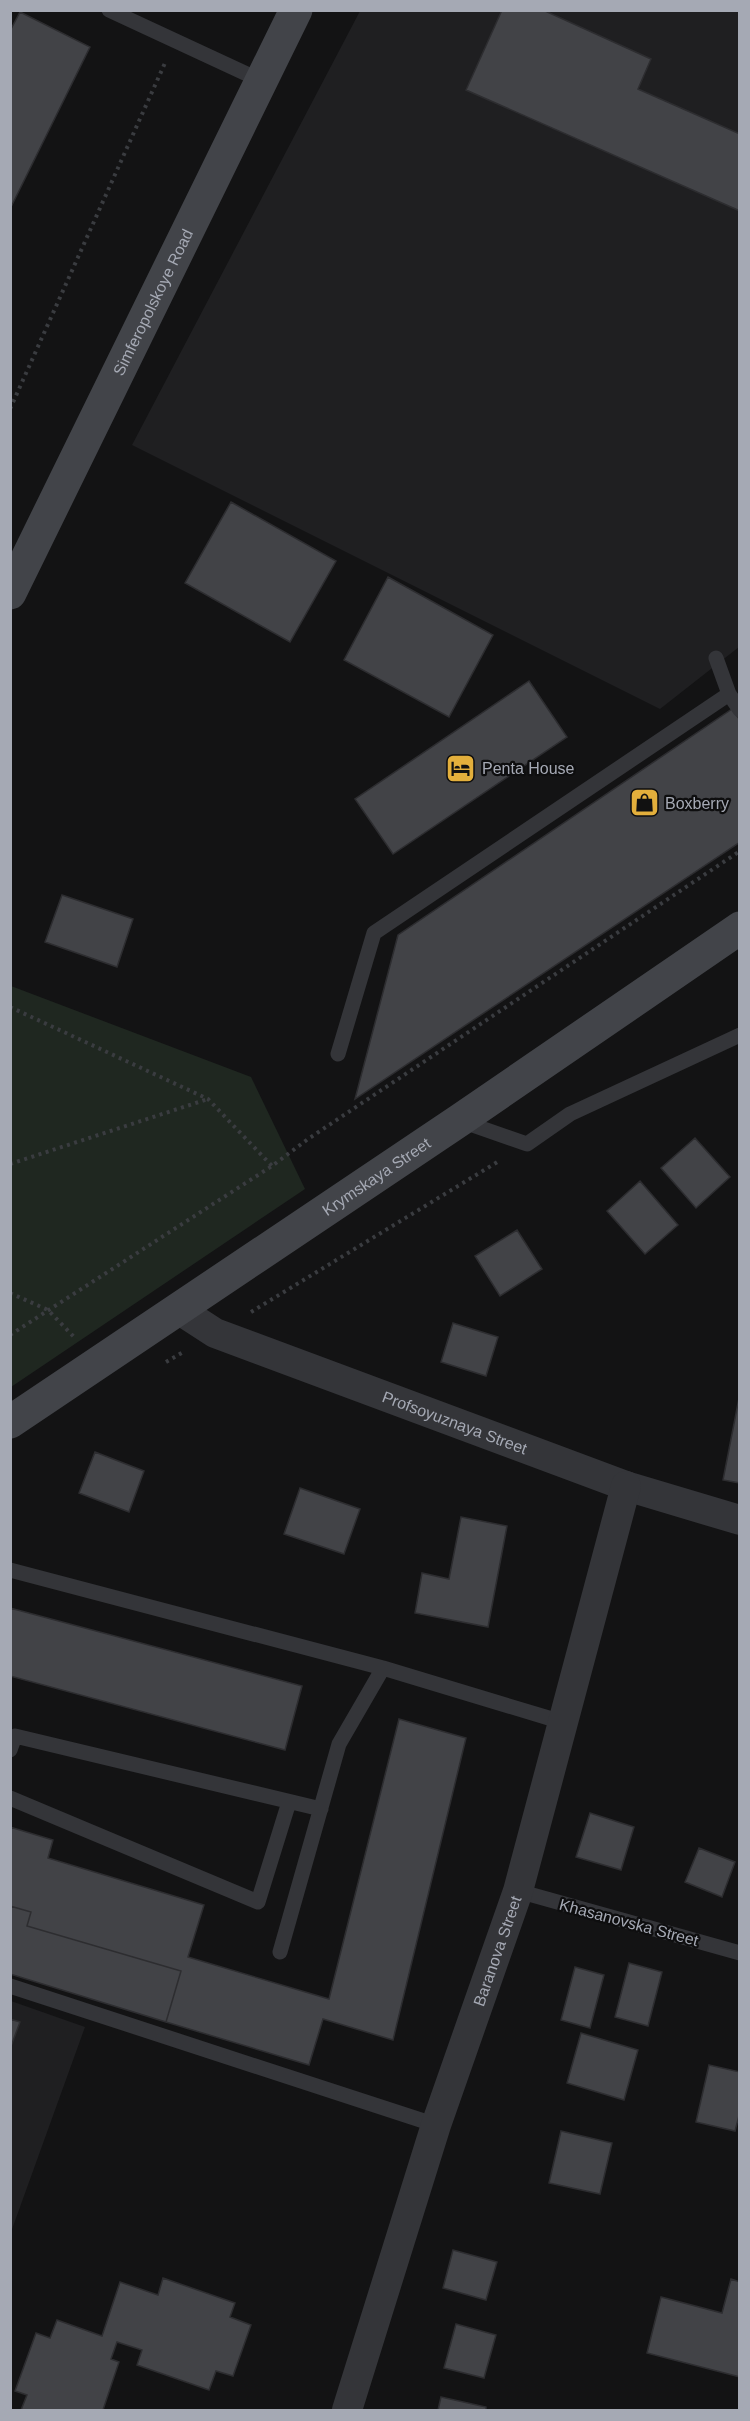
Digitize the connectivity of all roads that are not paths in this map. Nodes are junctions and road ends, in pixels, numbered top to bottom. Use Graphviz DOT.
graph roads {
  1 [pos="109,10"];
  2 [pos="296,10"];
  3 [pos="262,81"];
  4 [pos="10,594"];
  5 [pos="716,658"];
  6 [pos="729,694"];
  7 [pos="740,710"];
  8 [pos="740,928"];
  9 [pos="740,1035"];
  10 [pos="338,1054"];
  11 [pos="460,1120"];
  12 [pos="178,1309"];
  13 [pos="10,1422"];
  14 [pos="626,1486"];
  15 [pos="740,1520"];
  16 [pos="10,1570"];
  17 [pos="383,1668"];
  18 [pos="562,1722"];
  19 [pos="10,1750"];
  20 [pos="10,1798"];
  21 [pos="289,1802"];
  22 [pos="321,1809"];
  23 [pos="518,1891"];
  24 [pos="280,1952"];
  25 [pos="740,1953"];
  26 [pos="10,1986"];
  27 [pos="436,2125"];
  28 [pos="347,2410"];
  1 -- 3 [label="lane"];
  2 -- 3 [label="main road, Simferopolskoye Road"];
  3 -- 4 [label="main road, Simferopolskoye Road"];
  5 -- 6 [label="lane"];
  6 -- 7 [label="lane"];
  6 -- 10 [label="lane"];
  8 -- 11 [label="main road, Krymskaya Street"];
  9 -- 11 [label="lane"];
  11 -- 12 [label="main road, Krymskaya Street"];
  12 -- 13 [label="main road, Krymskaya Street"];
  12 -- 14 [label="street, Profsoyuznaya Street"];
  14 -- 15 [label="street, Profsoyuznaya Street"];
  14 -- 18 [label="street, Baranova Street"];
  16 -- 17 [label="lane"];
  17 -- 18 [label="lane"];
  17 -- 22 [label="lane"];
  18 -- 23 [label="street, Baranova Street"];
  19 -- 21 [label="lane"];
  20 -- 21 [label="lane"];
  21 -- 22 [label="lane"];
  22 -- 24 [label="lane"];
  23 -- 25 [label="lane, Khasanovska Street"];
  23 -- 27 [label="street, Baranova Street"];
  26 -- 27 [label="lane"];
  27 -- 28 [label="street, Baranova Street"];
}
